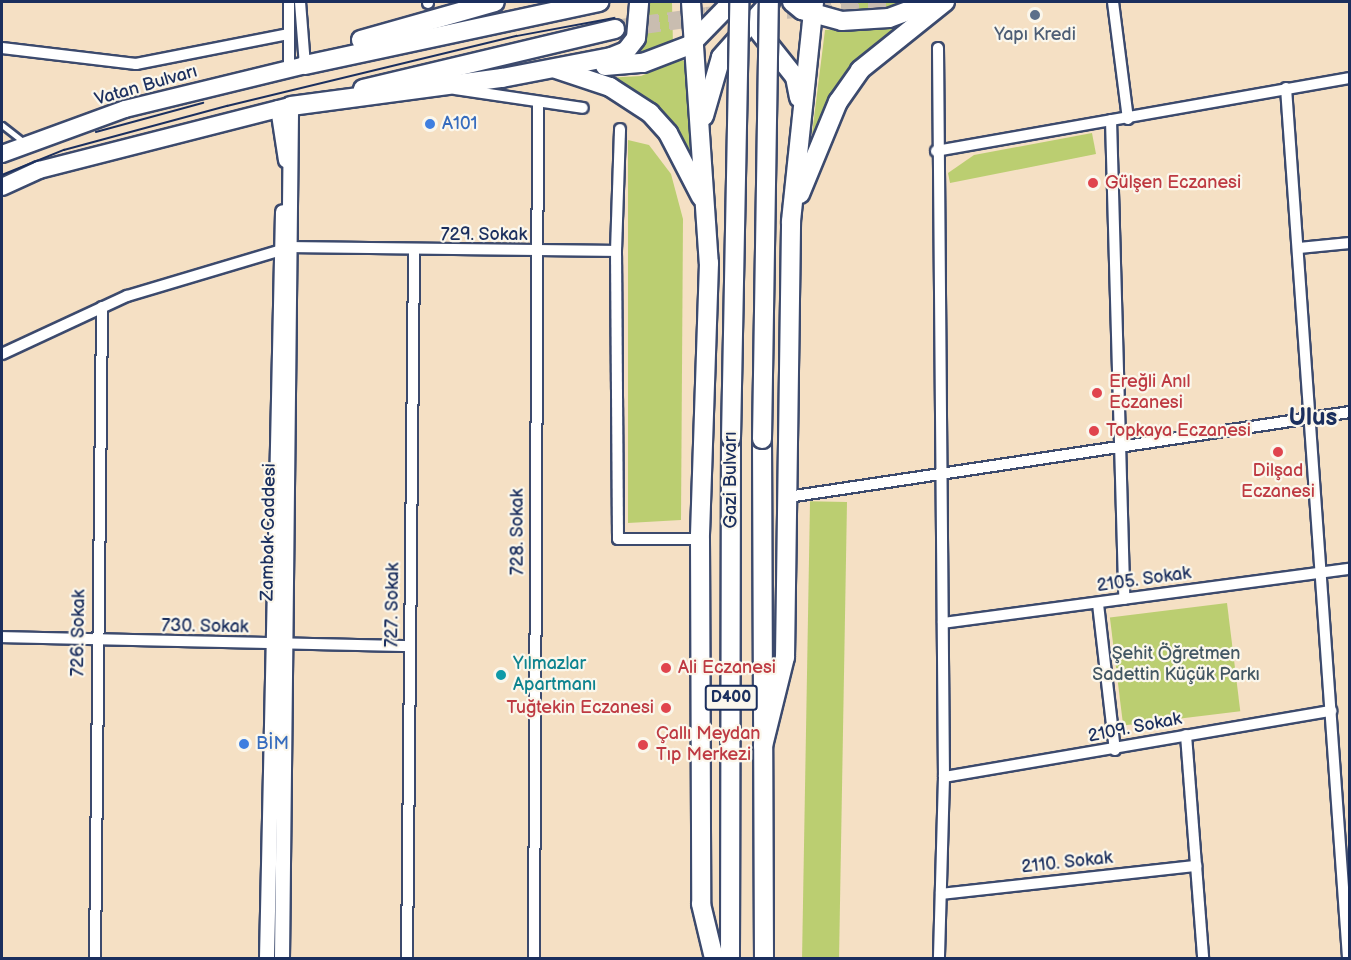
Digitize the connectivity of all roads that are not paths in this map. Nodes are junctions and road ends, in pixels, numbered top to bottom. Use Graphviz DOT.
graph roads {
  1 [pos="289,2"];
  2 [pos="300,2"];
  3 [pos="495,2"];
  4 [pos="599,2"];
  5 [pos="639,2"];
  6 [pos="691,2"];
  7 [pos="732,2"];
  8 [pos="769,2"];
  9 [pos="792,2"];
  10 [pos="932,2"];
  11 [pos="945,2"];
  12 [pos="1113,2"];
  13 [pos="814,8"];
  14 [pos="750,24"];
  15 [pos="615,30"];
  16 [pos="289,34"];
  17 [pos="690,45"];
  18 [pos="2,48"];
  19 [pos="938,48"];
  20 [pos="297,67"];
  21 [pos="552,68"];
  22 [pos="1350,78"];
  23 [pos="443,86"];
  24 [pos="1286,88"];
  25 [pos="538,105"];
  26 [pos="285,107"];
  27 [pos="583,108"];
  28 [pos="802,111"];
  29 [pos="1128,118"];
  30 [pos="1111,120"];
  31 [pos="2,125"];
  32 [pos="620,129"];
  33 [pos="28,144"];
  34 [pos="701,147"];
  35 [pos="936,151"];
  36 [pos="2,154"];
  37 [pos="2,187"];
  38 [pos="706,206"];
  39 [pos="791,221"];
  40 [pos="1350,243"];
  41 [pos="1299,248"];
  42 [pos="287,249"];
  43 [pos="534,251"];
  44 [pos="616,251"];
  45 [pos="414,252"];
  46 [pos="102,307"];
  47 [pos="2,354"];
  48 [pos="1350,412"];
  49 [pos="1313,418"];
  50 [pos="1119,447"];
  51 [pos="939,476"];
  52 [pos="788,497"];
  53 [pos="700,539"];
  54 [pos="1350,569"];
  55 [pos="1323,573"];
  56 [pos="1124,599"];
  57 [pos="1098,603"];
  58 [pos="943,624"];
  59 [pos="2,638"];
  60 [pos="95,642"];
  61 [pos="270,644"];
  62 [pos="285,644"];
  63 [pos="409,646"];
  64 [pos="1331,711"];
  65 [pos="1186,735"];
  66 [pos="763,746"];
  67 [pos="1115,750"];
  68 [pos="944,777"];
  69 [pos="1196,866"];
  70 [pos="941,894"];
  71 [pos="1348,957"];
  72 [pos="95,958"];
  73 [pos="267,958"];
  74 [pos="282,958"];
  75 [pos="407,958"];
  76 [pos="534,958"];
  77 [pos="714,958"];
  78 [pos="730,958"];
  79 [pos="764,958"];
  80 [pos="939,958"];
  81 [pos="1203,958"];
  1 -- 16 [label="street"];
  2 -- 20 [label="street"];
  3 -- 20 [label="highway"];
  4 -- 20 [label="highway"];
  5 -- 21 [label="highway"];
  6 -- 17 [label="highway"];
  7 -- 14 [label="highway"];
  7 -- 17 [label="highway"];
  7 -- 78 [label="highway, Gazi Bulvarı / D400, bridge"];
  8 -- 14 [label="highway"];
  8 -- 66 [label="highway, Gazi Bulvarı / D400, bridge"];
  9 -- 13 [label="highway"];
  10 -- 13 [label="highway"];
  11 -- 39 [label="highway"];
  12 -- 29 [label="street"];
  13 -- 28 [label="highway"];
  14 -- 28 [label="highway"];
  14 -- 34 [label="highway"];
  15 -- 26 [label="highway"];
  16 -- 18 [label="street"];
  16 -- 20 [label="street"];
  17 -- 21 [label="highway"];
  17 -- 34 [label="highway"];
  19 -- 35 [label="street"];
  20 -- 33 [label="main road, Vatan Bulvarı"];
  21 -- 23 [label="highway"];
  21 -- 38 [label="highway"];
  22 -- 24 [label="street"];
  23 -- 25 [label="street"];
  23 -- 26 [label="highway"];
  24 -- 29 [label="street"];
  24 -- 41 [label="street"];
  25 -- 27 [label="street"];
  25 -- 43 [label="street, 728. Sokak"];
  26 -- 37 [label="main road"];
  26 -- 42 [label="street, Zambak Caddesi"];
  28 -- 39 [label="highway"];
  29 -- 30 [label="street"];
  30 -- 35 [label="street"];
  30 -- 50 [label="street"];
  31 -- 33 [label="lane"];
  32 -- 44 [label="street"];
  33 -- 36 [label="main road, Vatan Bulvarı"];
  34 -- 38 [label="highway"];
  35 -- 51 [label="street"];
  38 -- 53 [label="highway"];
  39 -- 52 [label="highway"];
  40 -- 41 [label="street"];
  41 -- 49 [label="street"];
  42 -- 45 [label="street, 729. Sokak"];
  42 -- 46 [label="street, 729. Sokak"];
  42 -- 61 [label="street, Zambak Caddesi"];
  42 -- 62 [label="street, Zambak Caddesi"];
  43 -- 44 [label="street, 729. Sokak"];
  43 -- 45 [label="street, 729. Sokak"];
  43 -- 76 [label="street, 728. Sokak"];
  44 -- 53 [label="street"];
  45 -- 63 [label="street, 727. Sokak"];
  46 -- 47 [label="street, 729. Sokak"];
  46 -- 60 [label="street, 726. Sokak"];
  48 -- 49 [label="street"];
  49 -- 50 [label="street"];
  49 -- 55 [label="street"];
  50 -- 51 [label="street"];
  50 -- 56 [label="street"];
  51 -- 52 [label="street"];
  51 -- 58 [label="street"];
  52 -- 66 [label="highway"];
  53 -- 77 [label="highway"];
  54 -- 55 [label="street, 2105. Sokak"];
  55 -- 56 [label="street, 2105. Sokak"];
  55 -- 64 [label="street"];
  56 -- 57 [label="street, 2105. Sokak"];
  57 -- 58 [label="street, 2105. Sokak"];
  57 -- 67 [label="street"];
  58 -- 68 [label="street"];
  59 -- 60 [label="street, 730. Sokak"];
  60 -- 61 [label="street, 730. Sokak"];
  60 -- 72 [label="street, 726. Sokak"];
  61 -- 62 [label="street, 730. Sokak"];
  61 -- 73 [label="street, Zambak Caddesi"];
  62 -- 63 [label="street, 730. Sokak"];
  62 -- 74 [label="street, Zambak Caddesi"];
  63 -- 75 [label="street, 727. Sokak"];
  64 -- 65 [label="street, 2109. Sokak"];
  64 -- 71 [label="street"];
  65 -- 67 [label="street, 2109. Sokak"];
  65 -- 69 [label="street"];
  66 -- 79 [label="highway, Gazi Bulvarı / D400"];
  67 -- 68 [label="street, 2109. Sokak"];
  68 -- 70 [label="street"];
  69 -- 70 [label="street, 2110. Sokak"];
  69 -- 81 [label="street"];
  70 -- 80 [label="street"];
}
